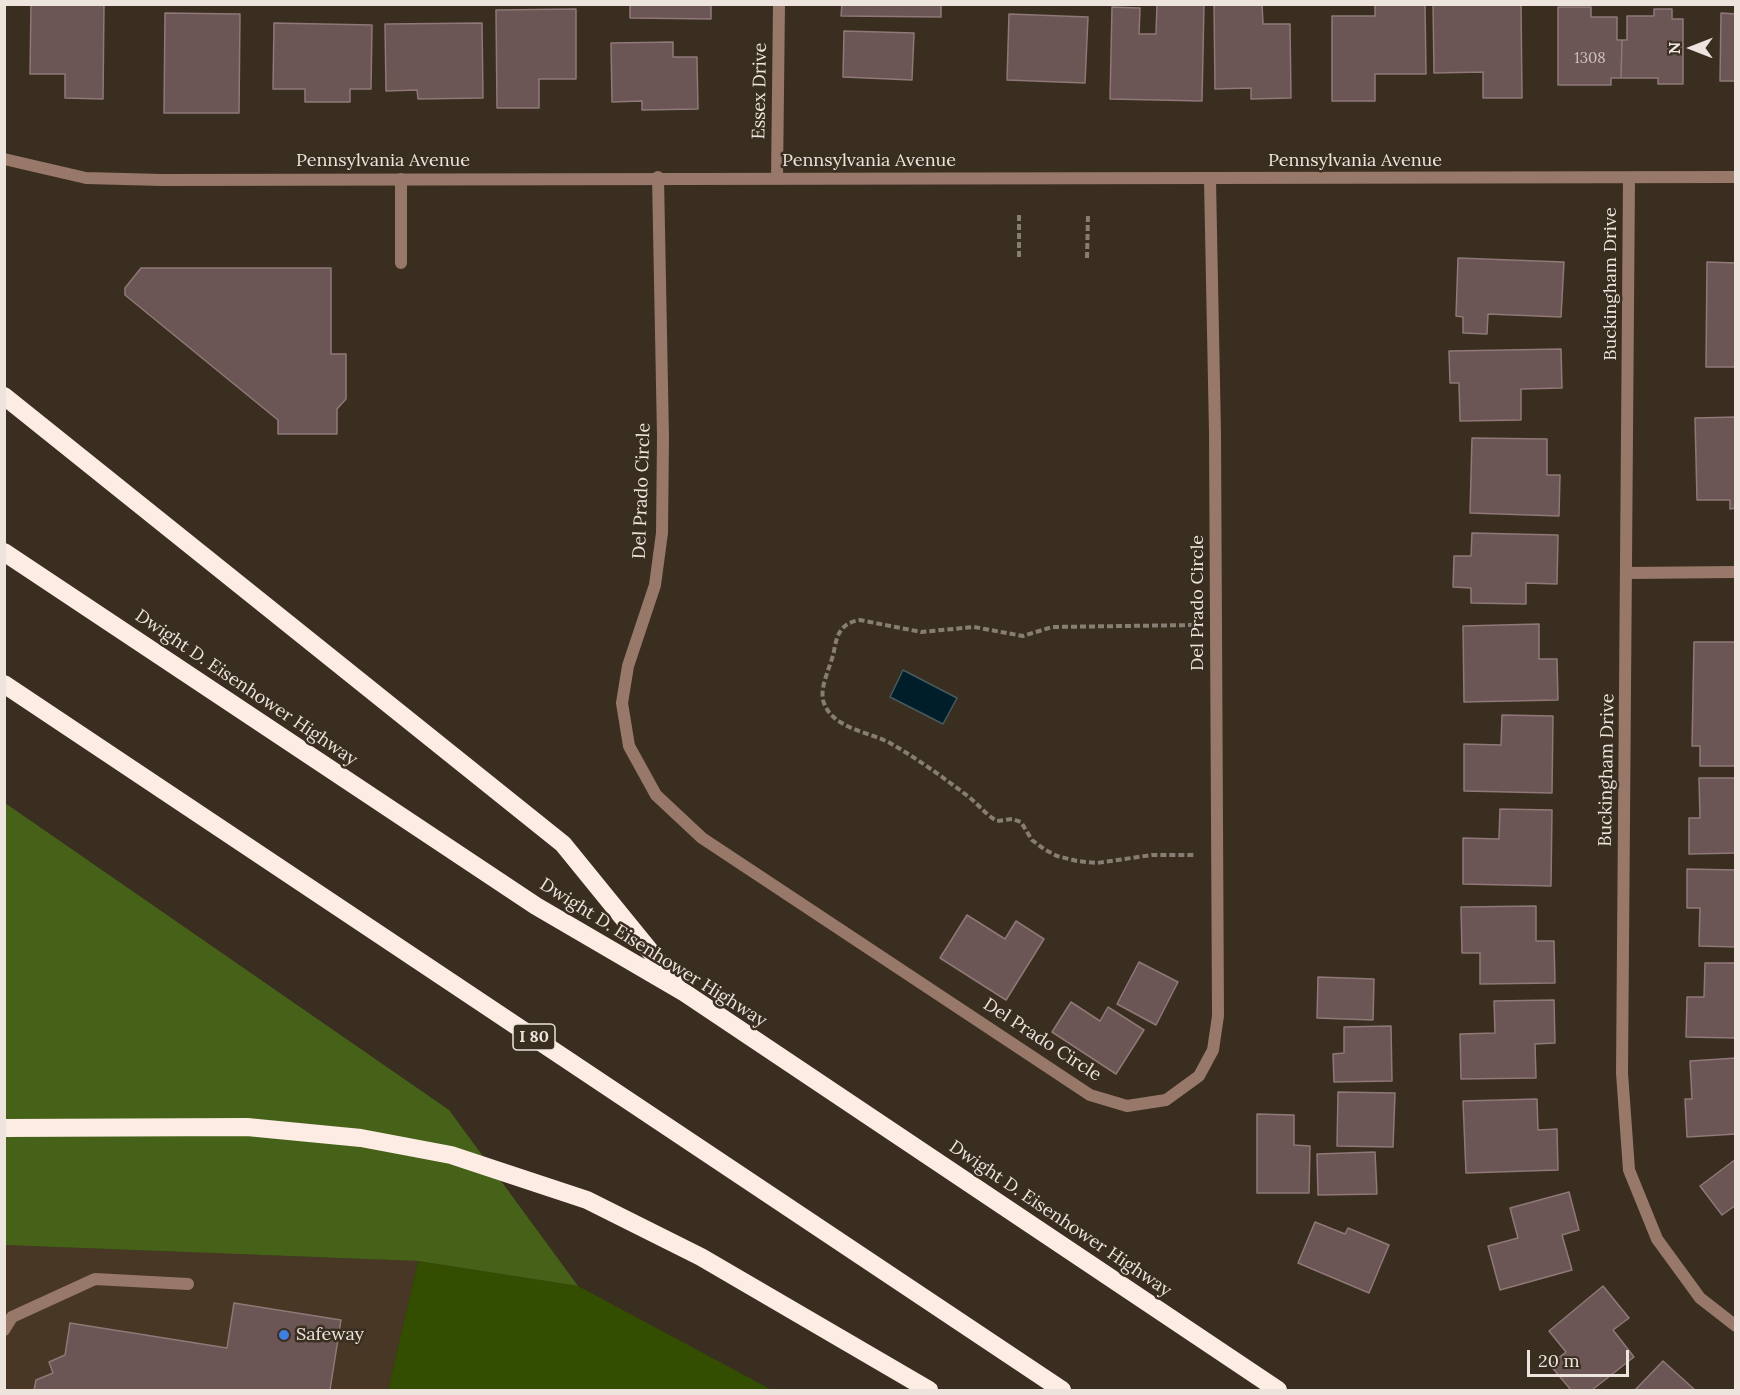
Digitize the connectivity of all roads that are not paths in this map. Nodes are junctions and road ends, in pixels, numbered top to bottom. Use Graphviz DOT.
graph roads {
  1 [pos="778,4"];
  2 [pos="4,159"];
  3 [pos="658,177"];
  4 [pos="1736,177"];
  5 [pos="777,178"];
  6 [pos="1629,178"];
  7 [pos="401,179"];
  8 [pos="1210,180"];
  9 [pos="401,263"];
  10 [pos="4,396"];
  11 [pos="4,552"];
  12 [pos="1736,572"];
  13 [pos="1627,573"];
  14 [pos="4,684"];
  15 [pos="685,993"];
  16 [pos="4,1128"];
  17 [pos="188,1284"];
  18 [pos="1736,1326"];
  19 [pos="4,1330"];
  20 [pos="929,1390"];
  21 [pos="1062,1390"];
  22 [pos="1278,1390"];
  1 -- 5 [label="street, Essex Drive"];
  2 -- 7 [label="street, Pennsylvania Avenue"];
  3 -- 5 [label="street, Pennsylvania Avenue"];
  3 -- 7 [label="street, Pennsylvania Avenue"];
  3 -- 8 [label="street, Del Prado Circle"];
  4 -- 6 [label="street, Pennsylvania Avenue"];
  5 -- 8 [label="street, Pennsylvania Avenue"];
  6 -- 8 [label="street, Pennsylvania Avenue"];
  6 -- 13 [label="street, Buckingham Drive"];
  7 -- 9 [label="street"];
  10 -- 15 [label="highway"];
  11 -- 15 [label="highway, Dwight D. Eisenhower Highway"];
  12 -- 13 [label="street"];
  13 -- 18 [label="street, Buckingham Drive"];
  14 -- 21 [label="highway, I 80"];
  15 -- 22 [label="highway, Dwight D. Eisenhower Highway"];
  16 -- 20 [label="highway"];
  17 -- 19 [label="street"];
}
